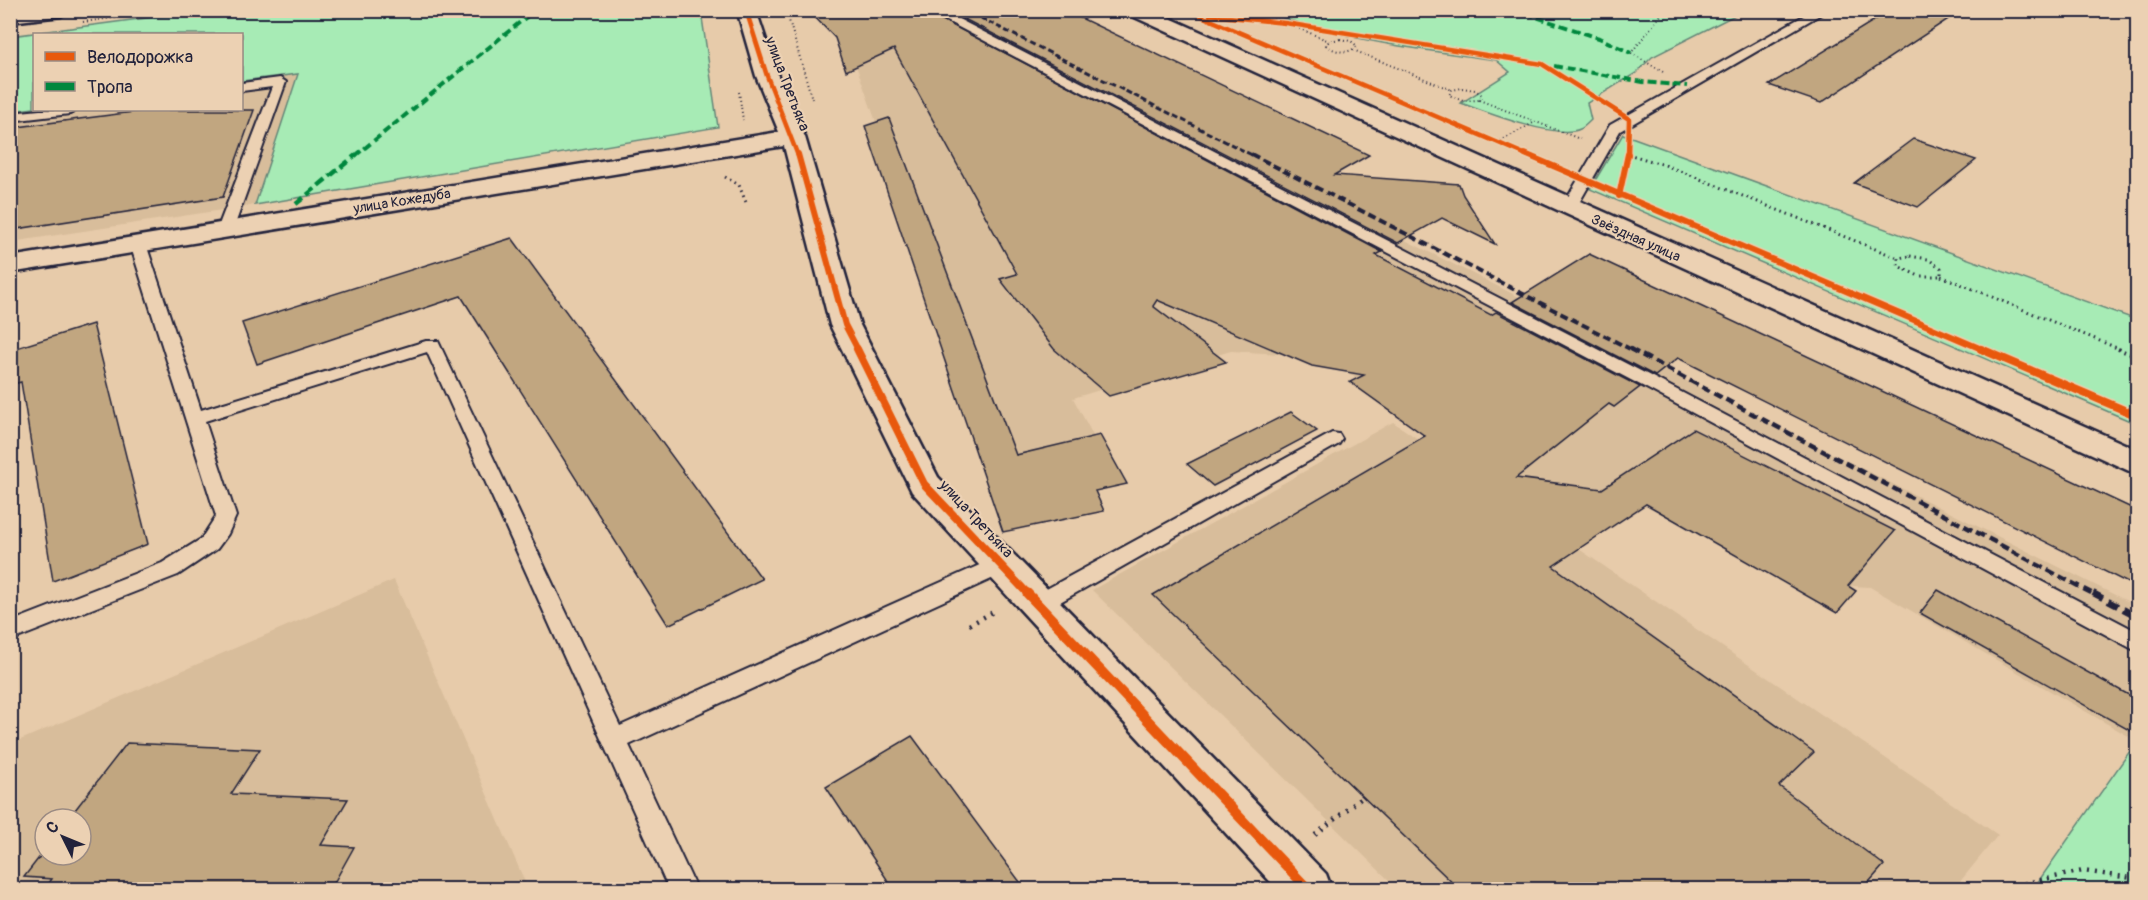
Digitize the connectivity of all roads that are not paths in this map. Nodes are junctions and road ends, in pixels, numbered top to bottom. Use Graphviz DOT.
graph roads {
  1 [pos="62,10"];
  2 [pos="746,10"];
  3 [pos="931,10"];
  4 [pos="1135,10"];
  5 [pos="1823,10"];
  6 [pos="10,16"];
  7 [pos="243,87"];
  8 [pos="61,111"];
  9 [pos="10,117"];
  10 [pos="793,138"];
  11 [pos="1570,207"];
  12 [pos="225,230"];
  13 [pos="138,244"];
  14 [pos="10,265"];
  15 [pos="194,418"];
  16 [pos="1332,440"];
  17 [pos="2138,464"];
  18 [pos="1001,565"];
  19 [pos="1038,604"];
  20 [pos="10,632"];
  21 [pos="2138,643"];
  22 [pos="614,740"];
  23 [pos="683,890"];
  24 [pos="1309,890"];
  1 -- 6 [label="street"];
  2 -- 10 [label="street, улица Третьяка"];
  3 -- 21 [label="lane"];
  4 -- 11 [label="street, Звёздная улица"];
  5 -- 11 [label="lane"];
  7 -- 12 [label="lane"];
  8 -- 9 [label="lane"];
  10 -- 12 [label="street, улица Кожедуба"];
  10 -- 18 [label="street, улица Третьяка"];
  11 -- 17 [label="street, Звёздная улица"];
  12 -- 13 [label="street, улица Кожедуба"];
  13 -- 14 [label="street, улица Кожедуба"];
  13 -- 15 [label="lane"];
  15 -- 20 [label="lane"];
  15 -- 22 [label="lane"];
  16 -- 19 [label="lane"];
  18 -- 19 [label="street, улица Третьяка"];
  18 -- 22 [label="lane"];
  19 -- 24 [label="street, улица Третьяка"];
  22 -- 23 [label="lane"];
}
